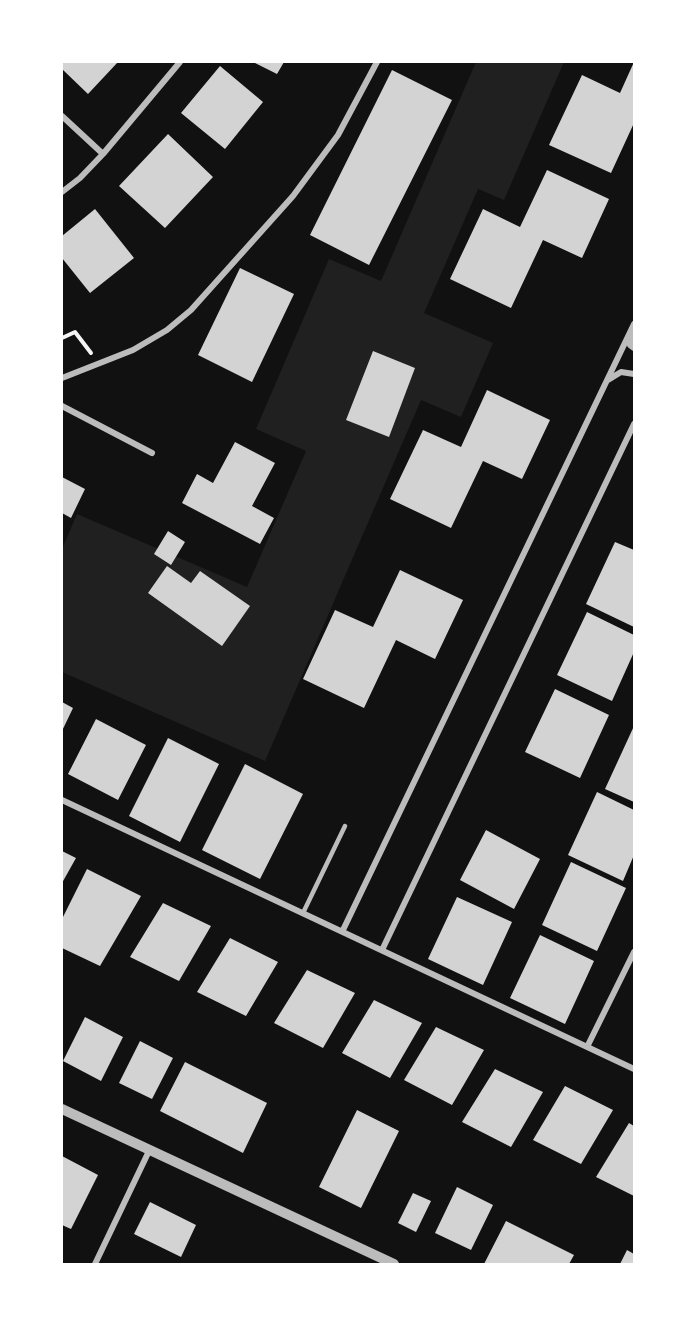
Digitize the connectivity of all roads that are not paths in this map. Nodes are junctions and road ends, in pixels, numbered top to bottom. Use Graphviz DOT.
graph roads {
  1 [pos="180,62"];
  2 [pos="377,62"];
  3 [pos="62,116"];
  4 [pos="103,154"];
  5 [pos="62,192"];
  6 [pos="633,327"];
  7 [pos="634,348"];
  8 [pos="634,374"];
  9 [pos="62,378"];
  10 [pos="608,380"];
  11 [pos="62,406"];
  12 [pos="634,424"];
  13 [pos="152,453"];
  14 [pos="62,800"];
  15 [pos="345,826"];
  16 [pos="303,913"];
  17 [pos="343,930"];
  18 [pos="383,948"];
  19 [pos="634,952"];
  20 [pos="588,1045"];
  21 [pos="634,1068"];
  22 [pos="62,1109"];
  23 [pos="149,1151"];
  24 [pos="95,1264"];
  25 [pos="394,1264"];
  1 -- 4 [label="street"];
  2 -- 9 [label="street"];
  3 -- 4 [label="street"];
  4 -- 5 [label="street"];
  6 -- 7 [label="street"];
  6 -- 10 [label="street"];
  8 -- 10 [label="street"];
  10 -- 17 [label="street"];
  11 -- 13 [label="street"];
  12 -- 18 [label="street"];
  14 -- 16 [label="street"];
  15 -- 16 [label="lane"];
  16 -- 17 [label="street"];
  17 -- 18 [label="street"];
  18 -- 20 [label="street"];
  19 -- 20 [label="street"];
  20 -- 21 [label="street"];
  22 -- 23 [label="street"];
  23 -- 24 [label="street"];
  23 -- 25 [label="street"];
}
